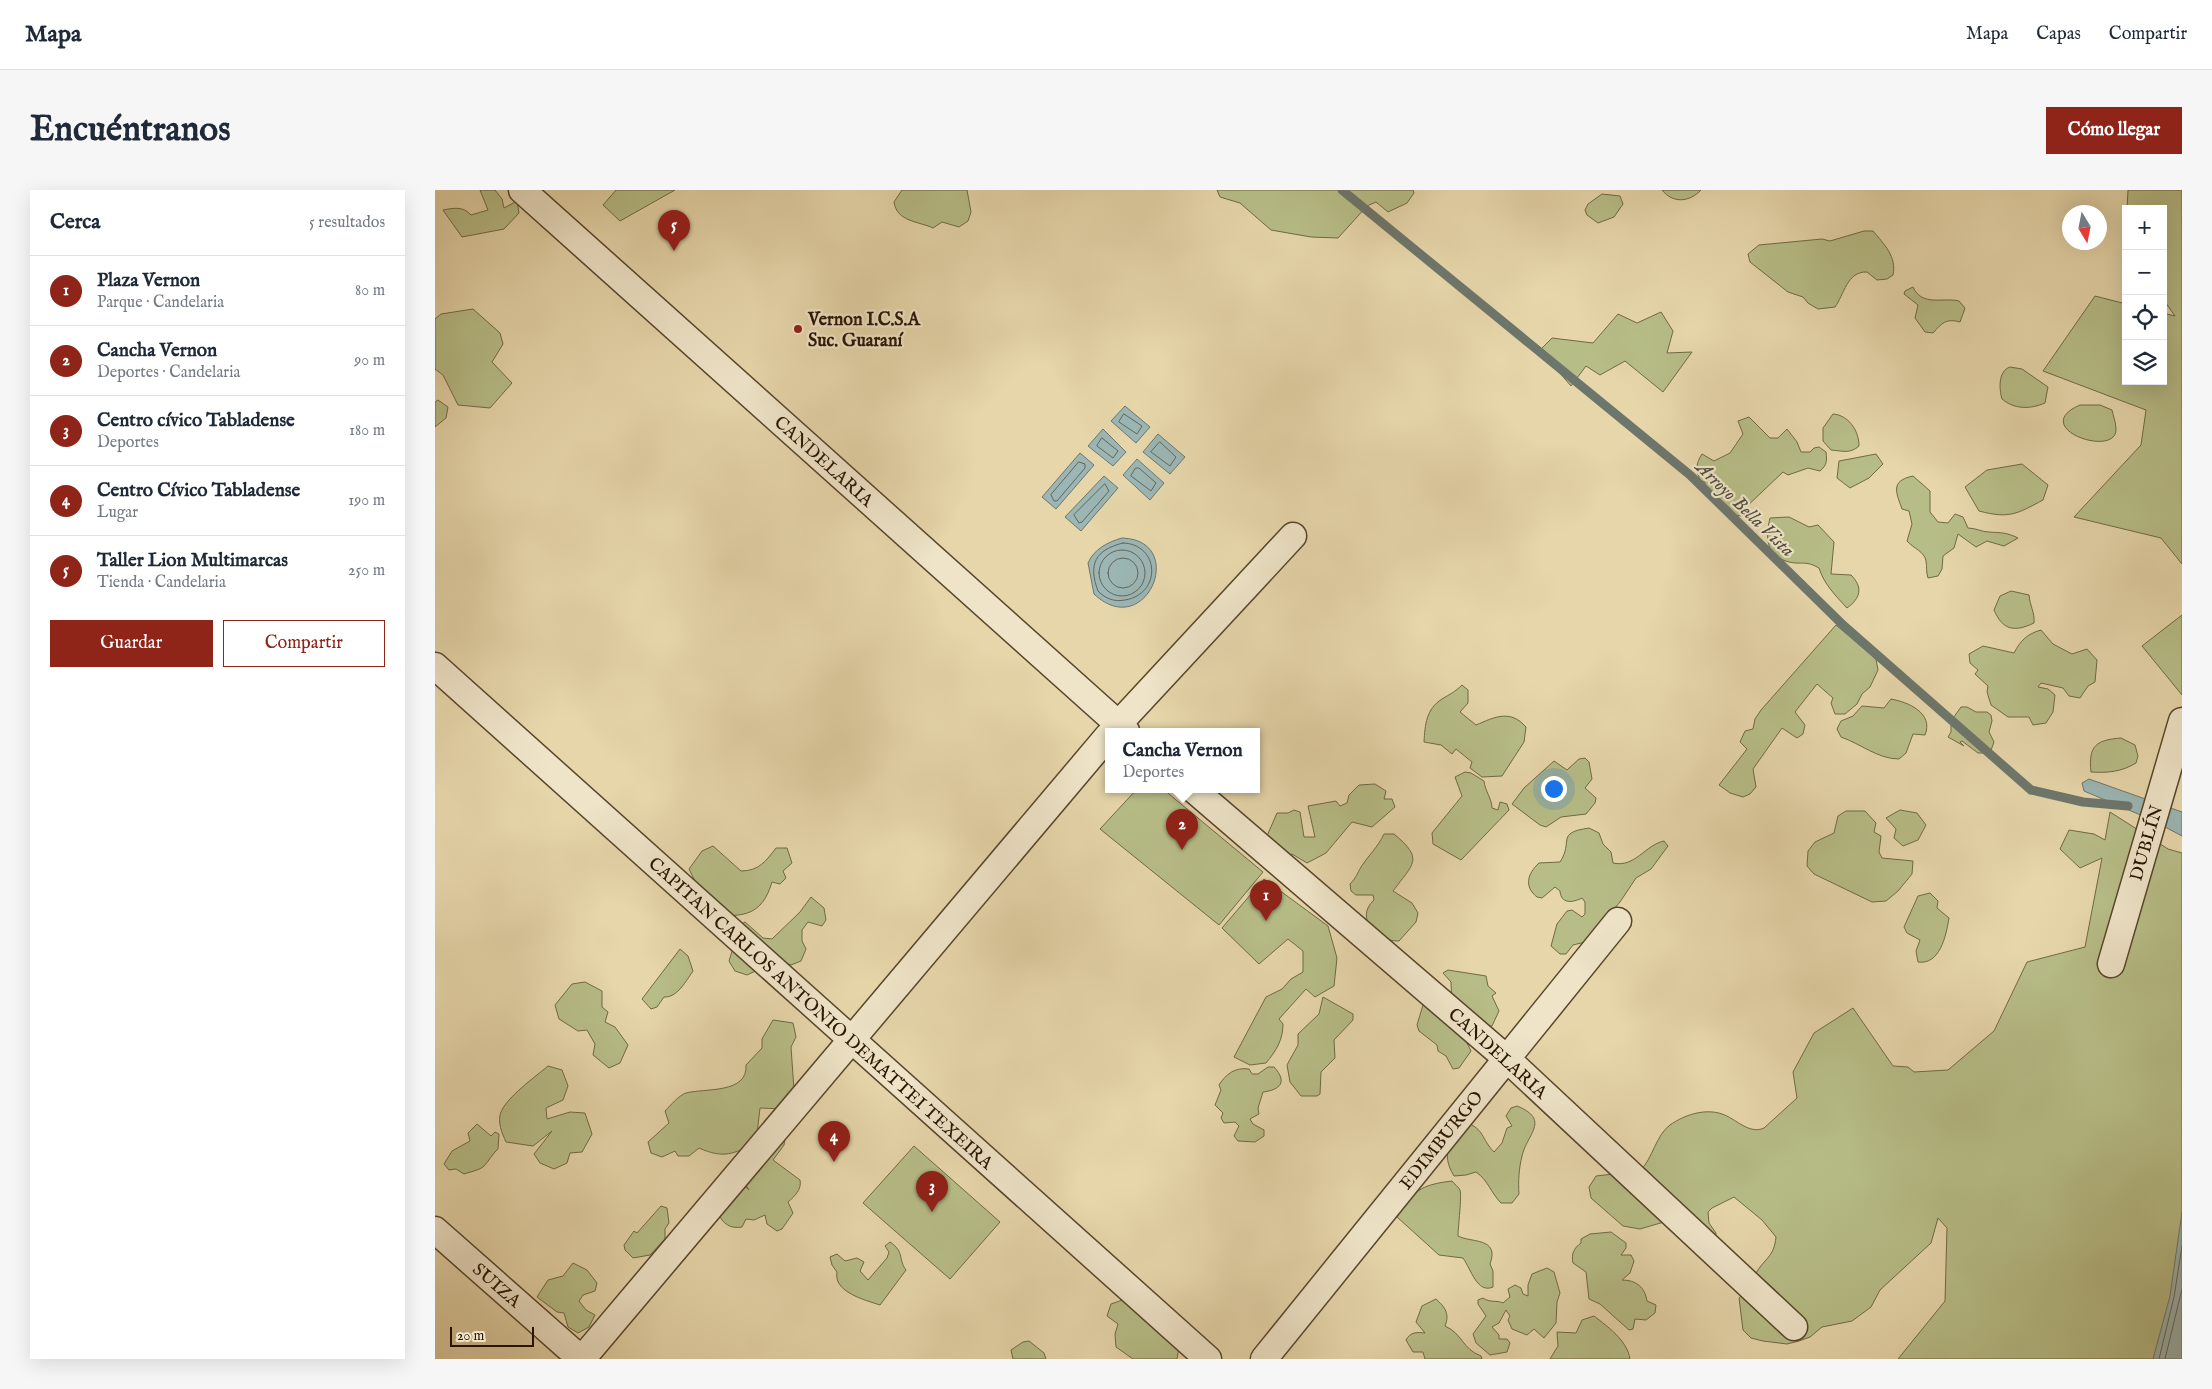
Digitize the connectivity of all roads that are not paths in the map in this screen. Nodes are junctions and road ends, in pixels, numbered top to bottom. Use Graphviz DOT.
graph roads {
  1 [pos="522,190"];
  2 [pos="1293,536"];
  3 [pos="435,666"];
  4 [pos="2182,721"];
  5 [pos="1113,728"];
  6 [pos="1119,728"];
  7 [pos="1105,744"];
  8 [pos="1198,793"];
  9 [pos="1618,922"];
  10 [pos="2111,964"];
  11 [pos="852,1041"];
  12 [pos="1506,1058"];
  13 [pos="435,1230"];
  14 [pos="1794,1327"];
  15 [pos="581,1359"];
  16 [pos="1208,1359"];
  17 [pos="1264,1359"];
  1 -- 5 [label="street, CANDELARIA"];
  2 -- 6 [label="street"];
  3 -- 11 [label="street, CAPITAN CARLOS ANTONIO DEMATTEI TEXEIRA"];
  4 -- 10 [label="street, DUBLÍN"];
  7 -- 11 [label="street"];
  8 -- 12 [label="street, CANDELARIA"];
  9 -- 12 [label="street, EDIMBURGO"];
  11 -- 15 [label="street"];
  11 -- 16 [label="street, CAPITAN CARLOS ANTONIO DEMATTEI TEXEIRA"];
  12 -- 14 [label="street, CANDELARIA"];
  12 -- 17 [label="street, EDIMBURGO"];
  13 -- 15 [label="street, SUIZA"];
}
